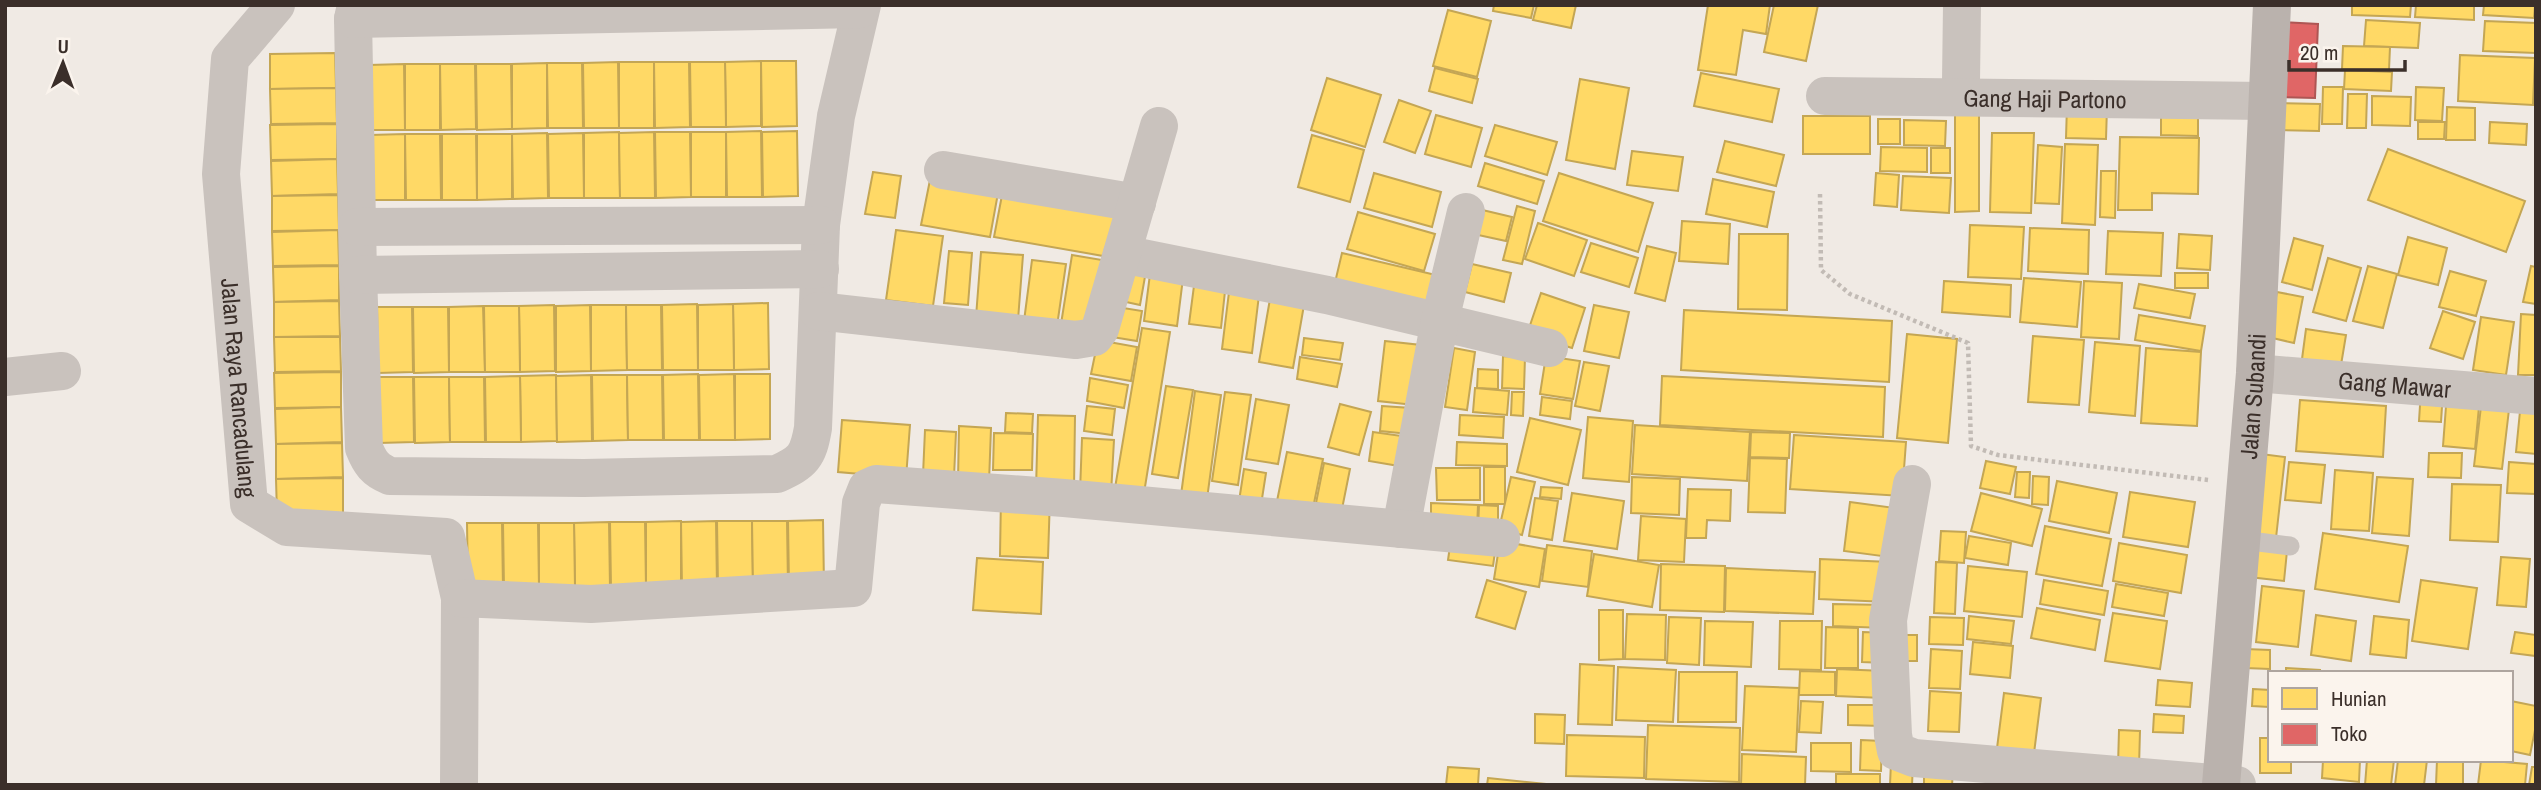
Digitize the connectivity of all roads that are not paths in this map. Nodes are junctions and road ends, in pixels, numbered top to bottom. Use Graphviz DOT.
graph roads {
  1 [pos="276,5"];
  2 [pos="1962,5"];
  3 [pos="2272,5"];
  4 [pos="861,7"];
  5 [pos="354,12"];
  6 [pos="1961,81"];
  7 [pos="1825,96"];
  8 [pos="2266,101"];
  9 [pos="1158,126"];
  10 [pos="943,170"];
  11 [pos="1137,203"];
  12 [pos="1466,212"];
  13 [pos="821,225"];
  14 [pos="356,227"];
  15 [pos="1122,254"];
  16 [pos="820,269"];
  17 [pos="358,275"];
  18 [pos="818,311"];
  19 [pos="1440,320"];
  20 [pos="1549,348"];
  21 [pos="62,371"];
  22 [pos="2255,373"];
  23 [pos="5,377"];
  24 [pos="2536,396"];
  25 [pos="1912,484"];
  26 [pos="1401,529"];
  27 [pos="1502,538"];
  28 [pos="2242,540"];
  29 [pos="2290,546"];
  30 [pos="460,598"];
  31 [pos="2227,784"];
  32 [pos="459,785"];
  1 -- 30 [label="street, Jalan Raya Rancadulang"];
  2 -- 6 [label="street"];
  3 -- 8 [label="street, Jalan Subandi"];
  4 -- 5 [label="street"];
  4 -- 13 [label="street"];
  5 -- 14 [label="street"];
  7 -- 8 [label="street, Gang Haji Partono"];
  8 -- 22 [label="street, Jalan Subandi"];
  9 -- 11 [label="street"];
  10 -- 11 [label="street"];
  11 -- 15 [label="street"];
  12 -- 19 [label="street"];
  13 -- 14 [label="street"];
  13 -- 16 [label="street"];
  14 -- 17 [label="street"];
  15 -- 18 [label="street"];
  15 -- 19 [label="street"];
  16 -- 17 [label="street"];
  16 -- 18 [label="street"];
  17 -- 18 [label="street"];
  19 -- 20 [label="street"];
  19 -- 26 [label="street"];
  21 -- 23 [label="street"];
  22 -- 24 [label="street, Gang Mawar"];
  22 -- 28 [label="street, Jalan Subandi"];
  25 -- 31 [label="street"];
  26 -- 27 [label="street"];
  26 -- 30 [label="street"];
  28 -- 29 [label="lane"];
  28 -- 31 [label="street, Jalan Subandi"];
  30 -- 32 [label="street, Jalan Raya Rancadulang"];
}
